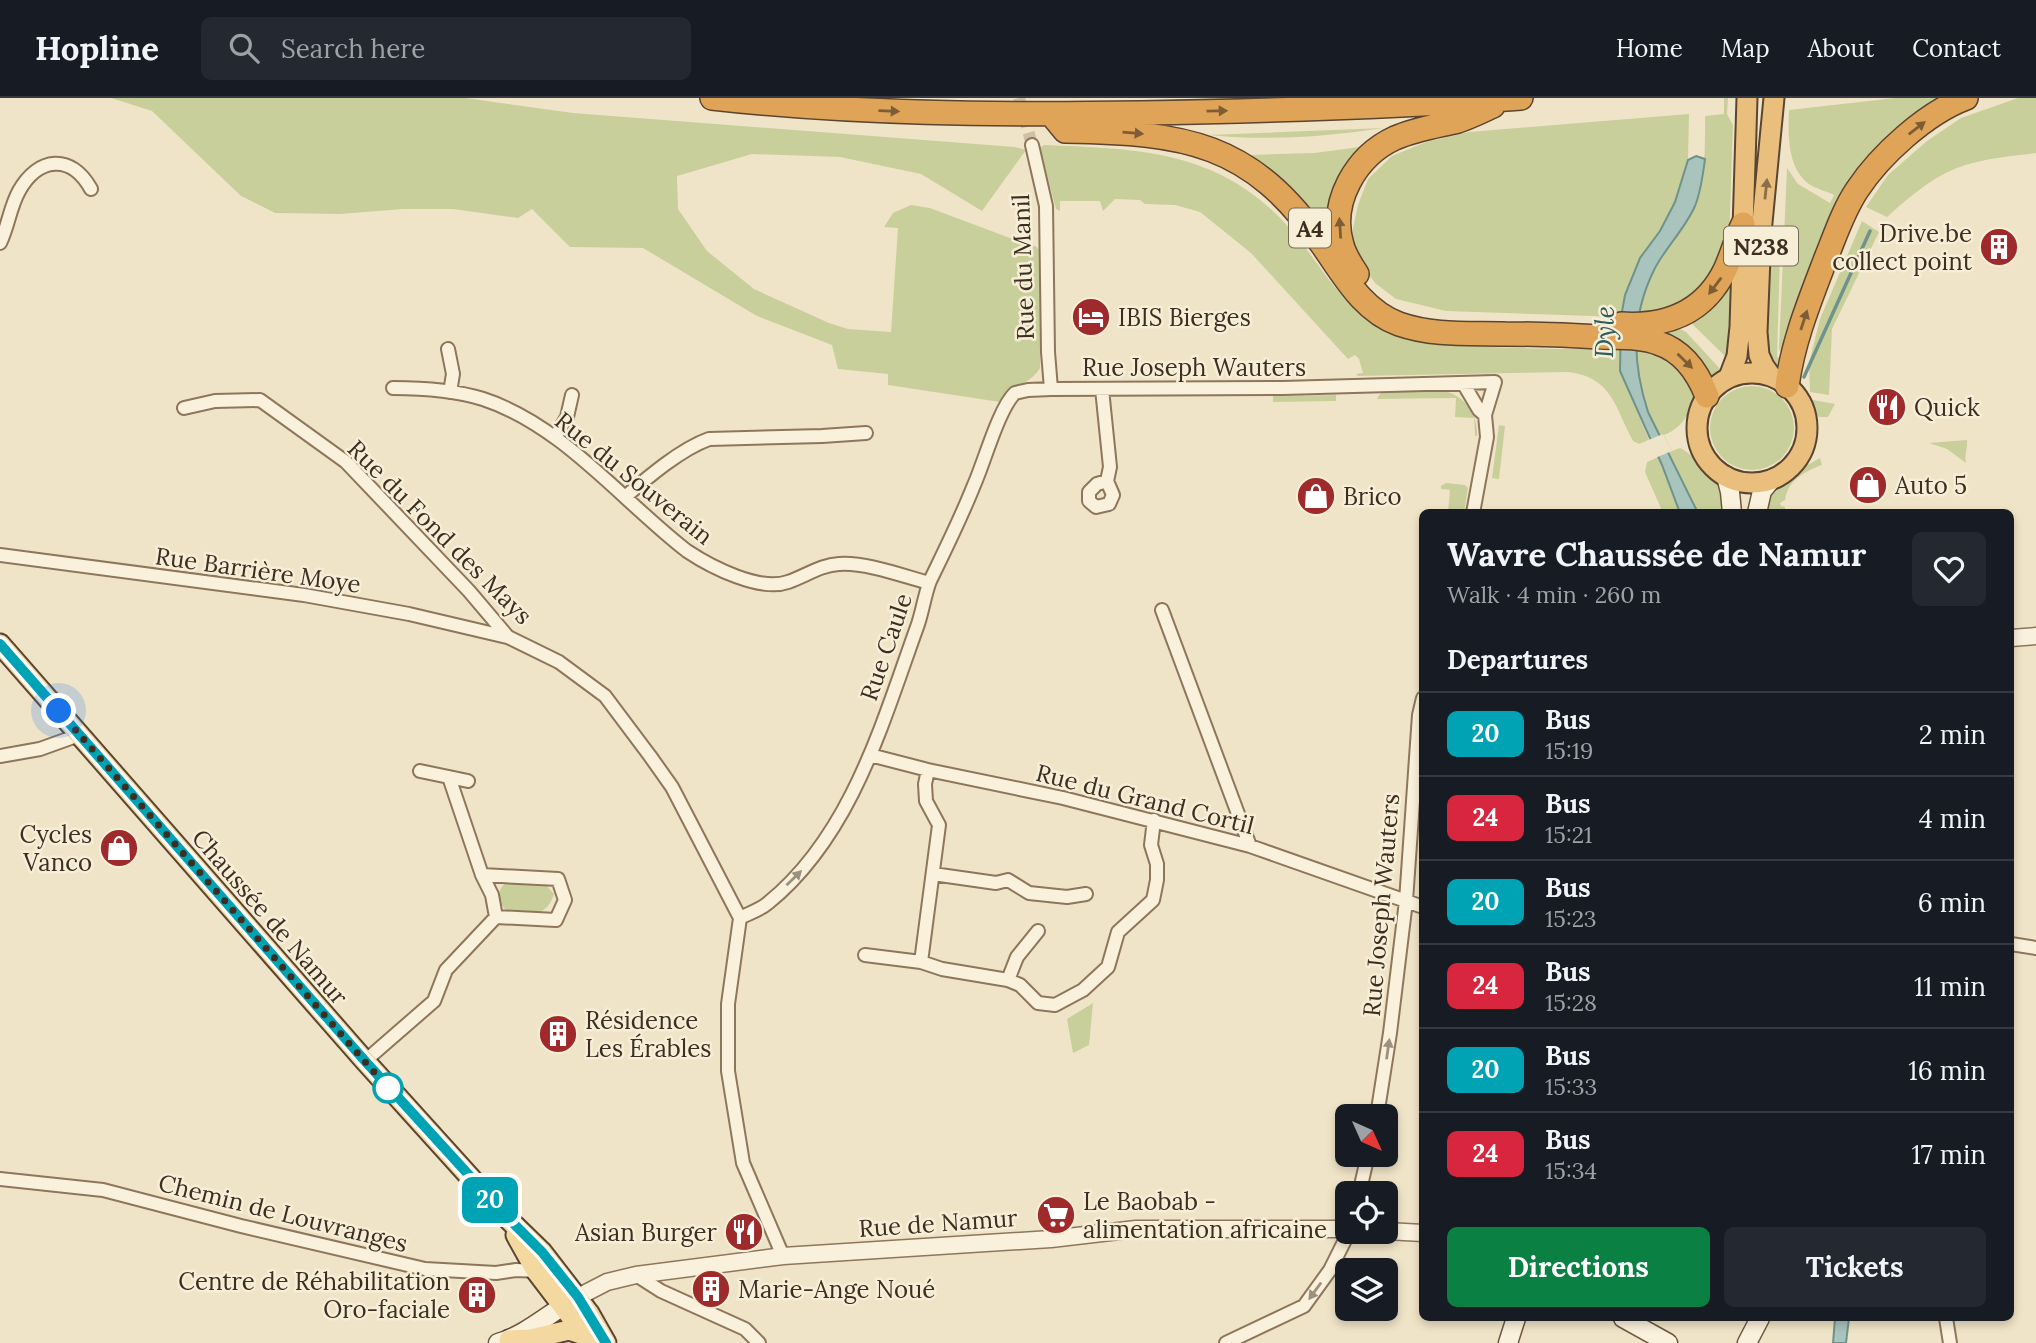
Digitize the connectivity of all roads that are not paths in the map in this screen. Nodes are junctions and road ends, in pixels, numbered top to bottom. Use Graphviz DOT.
graph roads {
  1 [pos="712,98"];
  2 [pos="1521,98"];
  3 [pos="1747,98"];
  4 [pos="1774,98"];
  5 [pos="1966,98"];
  6 [pos="1508,99"];
  7 [pos="1051,114"];
  8 [pos="1032,145"];
  9 [pos="91,189"];
  10 [pos="1743,224"];
  11 [pos="0,243"];
  12 [pos="1605,330"];
  13 [pos="1650,333"];
  14 [pos="448,349"];
  15 [pos="1729,377"];
  16 [pos="1779,381"];
  17 [pos="1463,383"];
  18 [pos="393,388"];
  19 [pos="1051,389"];
  20 [pos="1102,389"];
  21 [pos="450,392"];
  22 [pos="572,395"];
  23 [pos="1707,396"];
  24 [pos="184,408"];
  25 [pos="1485,415"];
  26 [pos="866,433"];
  27 [pos="555,438"];
  28 [pos="1726,476"];
  29 [pos="1772,479"];
  30 [pos="1107,481"];
  31 [pos="625,497"];
  32 [pos="1474,509"];
  33 [pos="1732,509"];
  34 [pos="1758,509"];
  35 [pos="0,555"];
  36 [pos="929,583"];
  37 [pos="1162,610"];
  38 [pos="2036,636"];
  39 [pos="508,637"];
  40 [pos="2014,638"];
  41 [pos="0,644"];
  42 [pos="1419,715"];
  43 [pos="79,735"];
  44 [pos="0,755"];
  45 [pos="870,755"];
  46 [pos="928,770"];
  47 [pos="420,771"];
  48 [pos="449,777"];
  49 [pos="468,781"];
  50 [pos="1154,820"];
  51 [pos="1250,846"];
  52 [pos="933,874"];
  53 [pos="482,875"];
  54 [pos="1086,894"];
  55 [pos="1406,901"];
  56 [pos="1419,906"];
  57 [pos="496,917"];
  58 [pos="740,918"];
  59 [pos="1038,931"];
  60 [pos="2014,944"];
  61 [pos="2036,948"];
  62 [pos="865,955"];
  63 [pos="921,962"];
  64 [pos="1008,979"];
  65 [pos="365,1061"];
  66 [pos="1379,1104"];
  67 [pos="0,1179"];
  68 [pos="508,1218"];
  69 [pos="1335,1231"];
  70 [pos="1398,1232"];
  71 [pos="1419,1233"];
  72 [pos="1342,1244"];
  73 [pos="783,1256"];
  74 [pos="557,1270"];
  75 [pos="536,1271"];
  76 [pos="636,1275"];
  77 [pos="570,1302"];
  78 [pos="1515,1321"];
  79 [pos="1628,1321"];
  80 [pos="1758,1321"];
  81 [pos="1769,1321"];
  82 [pos="1946,1321"];
  83 [pos="587,1339"];
  84 [pos="503,1341"];
  85 [pos="606,1343"];
  86 [pos="759,1343"];
  87 [pos="1226,1343"];
  88 [pos="1508,1343"];
  89 [pos="1668,1343"];
  90 [pos="1747,1343"];
  91 [pos="1763,1343"];
  92 [pos="1949,1343"];
  1 -- 7 [label="highway, one-way"];
  2 -- 6 [label="highway"];
  3 -- 10 [label="highway, N238"];
  16 -- 4 [label="highway, N238, one-way"];
  16 -- 5 [label="highway, one-way"];
  7 -- 6 [label="highway, one-way"];
  12 -- 6 [label="highway, A4, one-way"];
  7 -- 12 [label="highway, A4, one-way"];
  8 -- 19 [label="street, Rue du Manil"];
  9 -- 11 [label="street"];
  10 -- 13 [label="highway, A4, one-way"];
  10 -- 15 [label="highway, N238"];
  12 -- 13 [label="highway, A4"];
  13 -- 23 [label="highway, A4, one-way"];
  14 -- 21 [label="street"];
  15 -- 16 [label="highway"];
  15 -- 23 [label="highway"];
  16 -- 29 [label="highway"];
  17 -- 20 [label="street, Rue Joseph Wauters"];
  17 -- 25 [label="street"];
  17 -- 25 [label="street, Rue Joseph Wauters"];
  18 -- 21 [label="street, Rue du Souverain"];
  19 -- 20 [label="street, Rue Joseph Wauters"];
  19 -- 36 [label="street, Rue Caule"];
  20 -- 30 [label="street"];
  21 -- 27 [label="street, Rue du Souverain"];
  22 -- 27 [label="street"];
  23 -- 28 [label="highway"];
  24 -- 39 [label="street, Rue du Fond des Mays"];
  25 -- 32 [label="street, Rue Joseph Wauters"];
  26 -- 31 [label="street"];
  27 -- 31 [label="street, Rue du Souverain"];
  28 -- 29 [label="highway"];
  28 -- 33 [label="main road"];
  29 -- 34 [label="main road"];
  31 -- 36 [label="street, Rue du Souverain"];
  35 -- 39 [label="street, Rue Barrière Moye"];
  36 -- 45 [label="street, Rue Caule"];
  37 -- 51 [label="street"];
  38 -- 40 [label="street"];
  39 -- 58 [label="street, Rue du Fond des Mays"];
  41 -- 43 [label="main road, Chaussée de Namur"];
  42 -- 55 [label="street, Rue Joseph Wauters"];
  43 -- 44 [label="street"];
  43 -- 65 [label="main road, Chaussée de Namur"];
  45 -- 46 [label="street, Rue du Grand Cortil"];
  58 -- 45 [label="street, Rue Caule, one-way"];
  46 -- 50 [label="street, Rue du Grand Cortil"];
  46 -- 52 [label="street"];
  47 -- 48 [label="street"];
  48 -- 49 [label="street"];
  48 -- 53 [label="street"];
  50 -- 51 [label="street, Rue du Grand Cortil"];
  50 -- 64 [label="street"];
  51 -- 55 [label="street, Rue du Grand Cortil"];
  52 -- 54 [label="street"];
  52 -- 63 [label="street"];
  53 -- 57 [label="street"];
  53 -- 57 [label="street"];
  55 -- 56 [label="street, Rue du Grand Cortil"];
  66 -- 55 [label="street, Rue Joseph Wauters, one-way"];
  57 -- 65 [label="street"];
  58 -- 73 [label="street"];
  59 -- 64 [label="street"];
  60 -- 61 [label="street"];
  62 -- 63 [label="street"];
  63 -- 64 [label="street"];
  65 -- 68 [label="main road, Chaussée de Namur"];
  67 -- 75 [label="street, Chemin de Louvranges"];
  68 -- 74 [label="main road, Chaussée de Namur"];
  68 -- 75 [label="main road, Chaussée de Namur"];
  69 -- 73 [label="street, Rue de Namur"];
  70 -- 71 [label="street"];
  72 -- 87 [label="street, one-way"];
  73 -- 76 [label="street, Rue de Namur"];
  74 -- 75 [label="street, Chemin de Louvranges"];
  74 -- 77 [label="main road, Chaussée de Namur"];
  75 -- 77 [label="main road, Chaussée de Namur"];
  76 -- 77 [label="street, Rue de Namur"];
  76 -- 86 [label="street"];
  77 -- 83 [label="main road"];
  77 -- 84 [label="main road"];
  77 -- 85 [label="main road"];
  78 -- 88 [label="main road"];
  79 -- 89 [label="main road"];
  80 -- 90 [label="main road"];
  81 -- 91 [label="main road"];
  82 -- 92 [label="street"];
  83 -- 84 [label="main road"];
}
